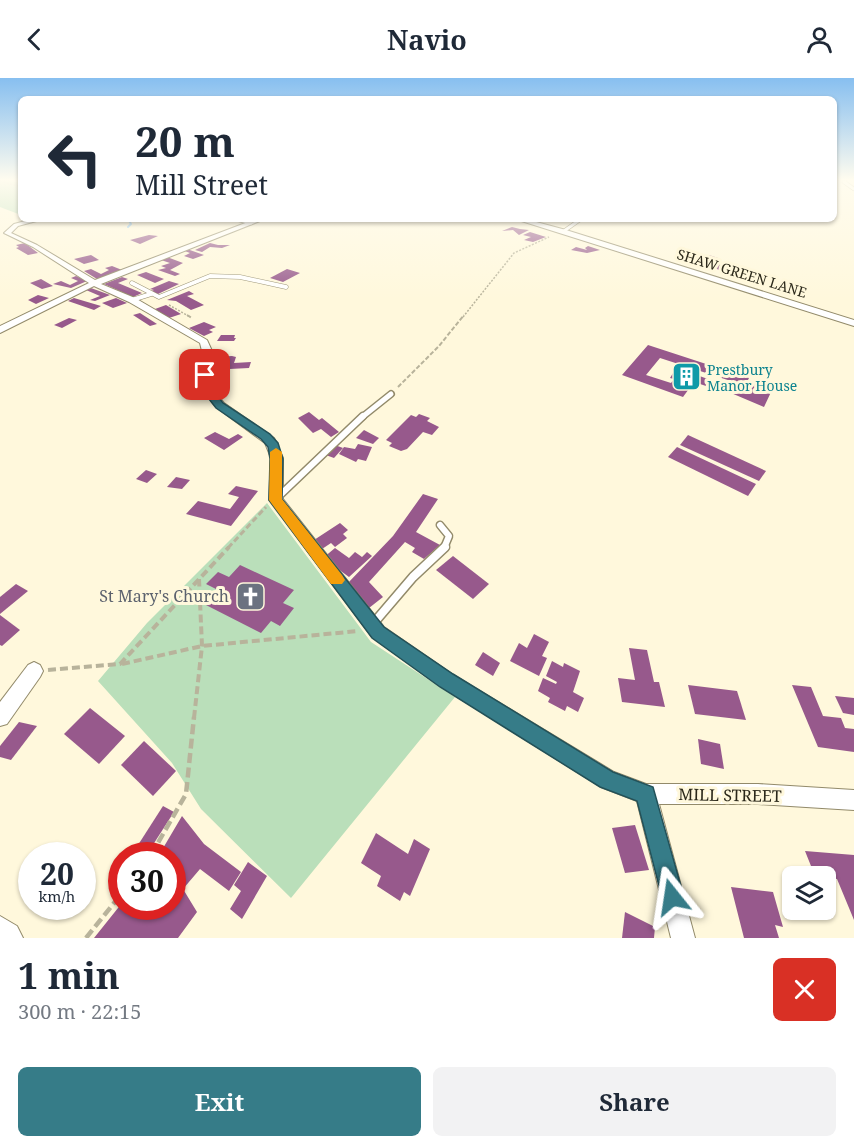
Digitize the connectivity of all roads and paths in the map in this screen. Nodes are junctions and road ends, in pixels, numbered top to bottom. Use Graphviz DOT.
graph roads {
  1 [pos="28,222"];
  2 [pos="247,222"];
  3 [pos="530,222"];
  4 [pos="577,222"];
  5 [pos="251,223"];
  6 [pos="564,231"];
  7 [pos="95,283"];
  8 [pos="132,284"];
  9 [pos="286,286"];
  10 [pos="151,294"];
  11 [pos="132,300"];
  12 [pos="169,305"];
  13 [pos="192,318"];
  14 [pos="854,323"];
  15 [pos="0,330"];
  16 [pos="391,394"];
  17 [pos="275,500"];
  18 [pos="440,525"];
  19 [pos="199,579"];
  20 [pos="375,628"];
  21 [pos="202,646"];
  22 [pos="120,664"];
  23 [pos="34,671"];
  24 [pos="0,717"];
  25 [pos="645,794"];
  26 [pos="854,800"];
  27 [pos="158,842"];
  28 [pos="108,910"];
  29 [pos="0,934"];
  30 [pos="5,938"];
  31 [pos="86,938"];
  32 [pos="683,938"];
  1 -- 7 [label="street"];
  2 -- 5 [label="lane"];
  3 -- 6 [label="street, SHAW GREEN LANE"];
  4 -- 6 [label="lane"];
  5 -- 7 [label="street"];
  6 -- 14 [label="street, SHAW GREEN LANE"];
  6 -- 16 [label="path"];
  7 -- 11 [label="street"];
  7 -- 15 [label="street"];
  8 -- 10 [label="lane"];
  9 -- 10 [label="lane"];
  10 -- 11 [label="lane"];
  11 -- 17 [label="street"];
  12 -- 13 [label="path"];
  16 -- 17 [label="lane"];
  17 -- 19 [label="path"];
  17 -- 20 [label="street, MILL STREET"];
  18 -- 20 [label="lane"];
  19 -- 21 [label="path"];
  19 -- 22 [label="path"];
  20 -- 21 [label="path"];
  20 -- 25 [label="street, MILL STREET"];
  21 -- 22 [label="path"];
  21 -- 27 [label="path"];
  22 -- 23 [label="path"];
  23 -- 24 [label="street"];
  25 -- 26 [label="street, MILL STREET"];
  25 -- 32 [label="street"];
  28 -- 31 [label="path"];
  29 -- 30 [label="main road"];
}
